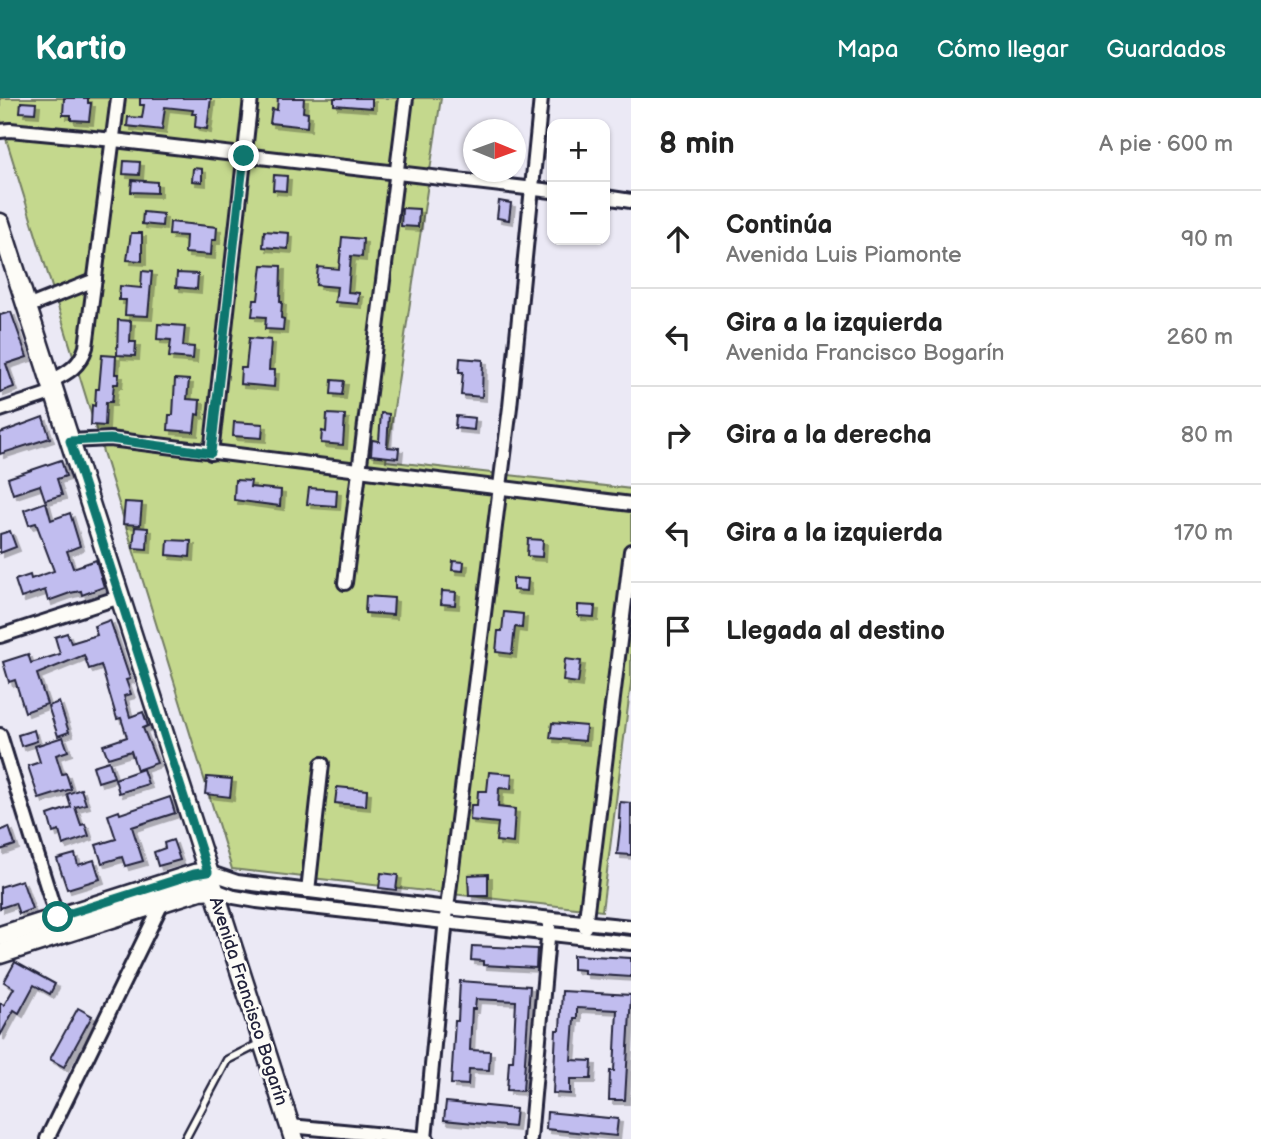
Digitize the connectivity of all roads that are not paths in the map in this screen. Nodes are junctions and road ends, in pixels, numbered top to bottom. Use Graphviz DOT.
graph roads {
  1 [pos="118,98"];
  2 [pos="251,98"];
  3 [pos="406,98"];
  4 [pos="541,98"];
  5 [pos="0,131"];
  6 [pos="114,139"];
  7 [pos="244,156"];
  8 [pos="397,174"];
  9 [pos="533,189"];
  10 [pos="547,190"];
  11 [pos="610,198"];
  12 [pos="631,201"];
  13 [pos="0,223"];
  14 [pos="94,280"];
  15 [pos="27,307"];
  16 [pos="53,387"];
  17 [pos="0,410"];
  18 [pos="70,441"];
  19 [pos="211,453"];
  20 [pos="360,470"];
  21 [pos="500,486"];
  22 [pos="631,504"];
  23 [pos="631,551"];
  24 [pos="345,583"];
  25 [pos="120,597"];
  26 [pos="0,636"];
  27 [pos="0,735"];
  28 [pos="322,764"];
  29 [pos="211,881"];
  30 [pos="308,891"];
  31 [pos="165,892"];
  32 [pos="447,908"];
  33 [pos="549,918"];
  34 [pos="445,922"];
  35 [pos="586,922"];
  36 [pos="60,926"];
  37 [pos="631,927"];
  38 [pos="548,934"];
  39 [pos="585,938"];
  40 [pos="631,943"];
  41 [pos="1,951"];
  42 [pos="263,1042"];
  43 [pos="292,1133"];
  44 [pos="47,1139"];
  45 [pos="185,1139"];
  46 [pos="426,1139"];
  47 [pos="530,1139"];
  1 -- 6 [label="street"];
  2 -- 7 [label="street"];
  3 -- 8 [label="street"];
  4 -- 9 [label="street"];
  5 -- 6 [label="street"];
  6 -- 7 [label="street"];
  6 -- 14 [label="street"];
  7 -- 8 [label="street"];
  7 -- 19 [label="street"];
  8 -- 9 [label="street"];
  8 -- 20 [label="street"];
  9 -- 10 [label="street"];
  9 -- 21 [label="street"];
  11 -- 12 [label="street"];
  13 -- 15 [label="street, Avenida Francisco Bogarín"];
  14 -- 15 [label="street"];
  14 -- 16 [label="street"];
  15 -- 16 [label="street, Avenida Francisco Bogarín"];
  16 -- 17 [label="street"];
  16 -- 18 [label="street, Avenida Francisco Bogarín"];
  18 -- 19 [label="street"];
  18 -- 25 [label="street, Avenida Francisco Bogarín"];
  19 -- 20 [label="street"];
  20 -- 21 [label="street"];
  20 -- 24 [label="street"];
  21 -- 22 [label="street"];
  21 -- 32 [label="street"];
  23 -- 35 [label="street"];
  25 -- 26 [label="street"];
  25 -- 29 [label="street, Avenida Francisco Bogarín"];
  27 -- 36 [label="street"];
  28 -- 30 [label="street"];
  29 -- 30 [label="street"];
  29 -- 31 [label="street"];
  29 -- 34 [label="street"];
  29 -- 42 [label="street, Avenida Francisco Bogarín"];
  30 -- 32 [label="street"];
  31 -- 36 [label="street"];
  31 -- 44 [label="street"];
  32 -- 33 [label="street"];
  32 -- 34 [label="street"];
  33 -- 35 [label="street"];
  33 -- 38 [label="street"];
  34 -- 38 [label="street"];
  34 -- 46 [label="street"];
  35 -- 37 [label="street"];
  35 -- 39 [label="street"];
  36 -- 41 [label="street"];
  38 -- 39 [label="street"];
  38 -- 47 [label="street"];
  39 -- 40 [label="street"];
  42 -- 43 [label="street, Avenida Francisco Bogarín"];
  42 -- 45 [label="lane"];
  43 -- 46 [label="street"];
}
